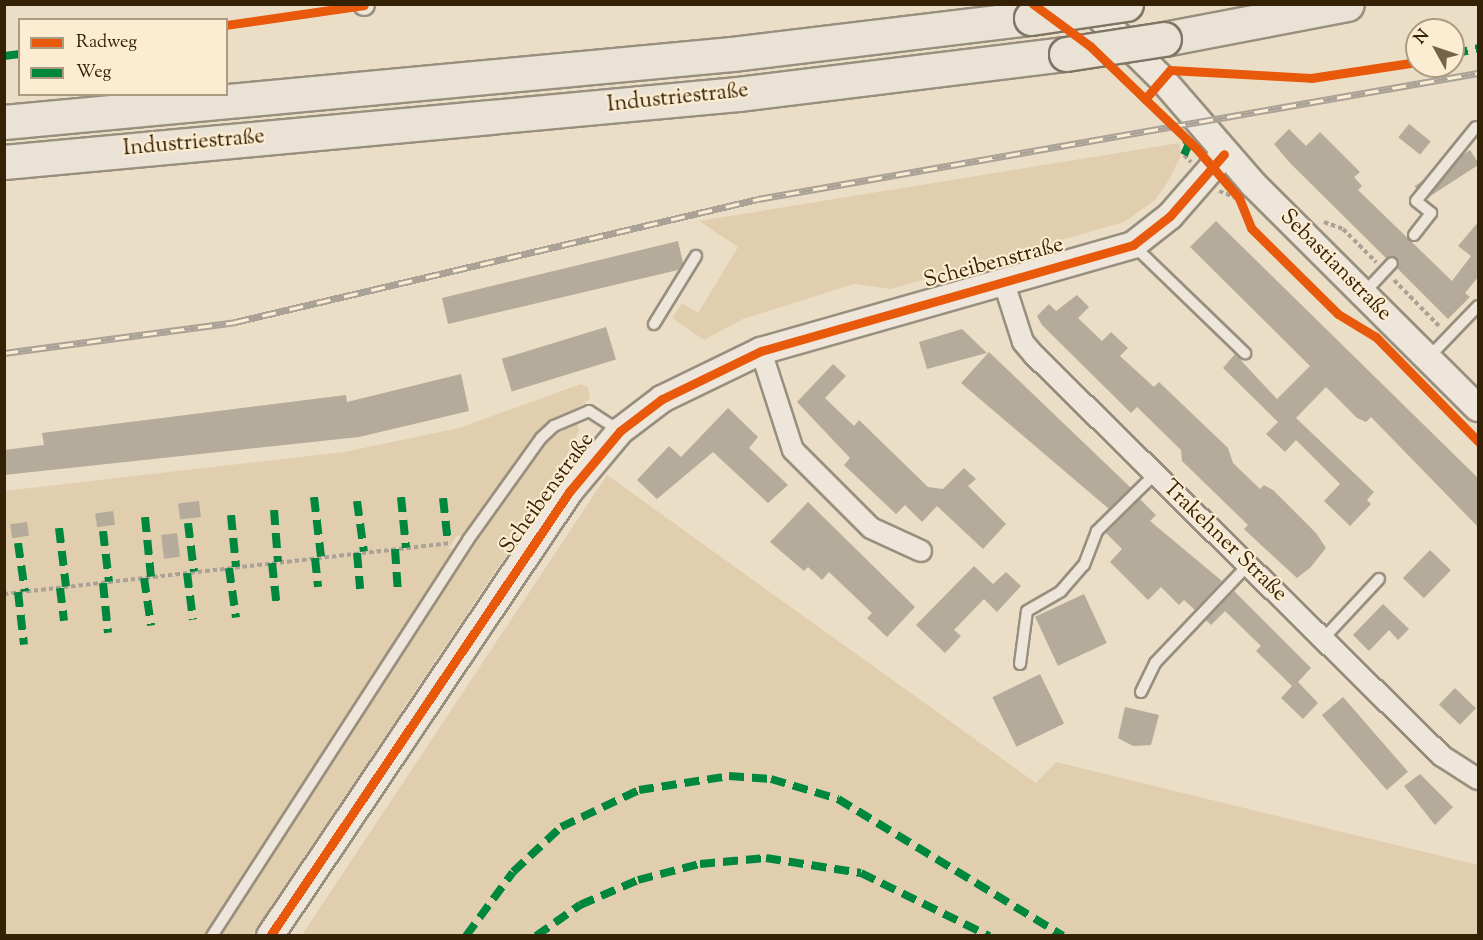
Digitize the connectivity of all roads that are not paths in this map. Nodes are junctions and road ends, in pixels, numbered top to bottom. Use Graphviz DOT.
graph roads {
  1 [pos="1061,4"];
  2 [pos="1086,4"];
  3 [pos="1126,4"];
  4 [pos="1347,4"];
  5 [pos="4,122"];
  6 [pos="1476,127"];
  7 [pos="1192,133"];
  8 [pos="1218,160"];
  9 [pos="4,162"];
  10 [pos="1414,234"];
  11 [pos="1133,245"];
  12 [pos="696,256"];
  13 [pos="1388,267"];
  14 [pos="1003,280"];
  15 [pos="1363,294"];
  16 [pos="1479,306"];
  17 [pos="654,324"];
  18 [pos="761,351"];
  19 [pos="1245,354"];
  20 [pos="1428,358"];
  21 [pos="1479,408"];
  22 [pos="620,431"];
  23 [pos="1155,474"];
  24 [pos="921,551"];
  25 [pos="1248,565"];
  26 [pos="1379,579"];
  27 [pos="1323,639"];
  28 [pos="1020,664"];
  29 [pos="1142,692"];
  30 [pos="1479,779"];
  31 [pos="212,936"];
  32 [pos="270,936"];
  1 -- 7 [label="street, Sebastianstraße"];
  2 -- 7 [label="street, Sebastianstraße"];
  3 -- 5 [label="highway, Industriestraße, bridge"];
  4 -- 9 [label="highway, Industriestraße, bridge"];
  6 -- 10 [label="lane"];
  7 -- 8 [label="street, Sebastianstraße"];
  8 -- 11 [label="street, Scheibenstraße"];
  8 -- 15 [label="street, Sebastianstraße"];
  11 -- 14 [label="street, Scheibenstraße"];
  11 -- 19 [label="lane"];
  12 -- 17 [label="lane"];
  13 -- 15 [label="lane"];
  14 -- 18 [label="street, Scheibenstraße"];
  14 -- 23 [label="street, Trakehner Straße"];
  15 -- 20 [label="street, Sebastianstraße"];
  16 -- 20 [label="lane"];
  18 -- 22 [label="street, Scheibenstraße"];
  18 -- 24 [label="street"];
  20 -- 21 [label="street, Sebastianstraße"];
  22 -- 31 [label="lane"];
  22 -- 32 [label="street, Scheibenstraße"];
  23 -- 25 [label="street, Trakehner Straße"];
  23 -- 28 [label="lane"];
  25 -- 27 [label="street, Trakehner Straße"];
  25 -- 29 [label="lane"];
  26 -- 27 [label="lane"];
  27 -- 30 [label="street, Trakehner Straße"];
}
